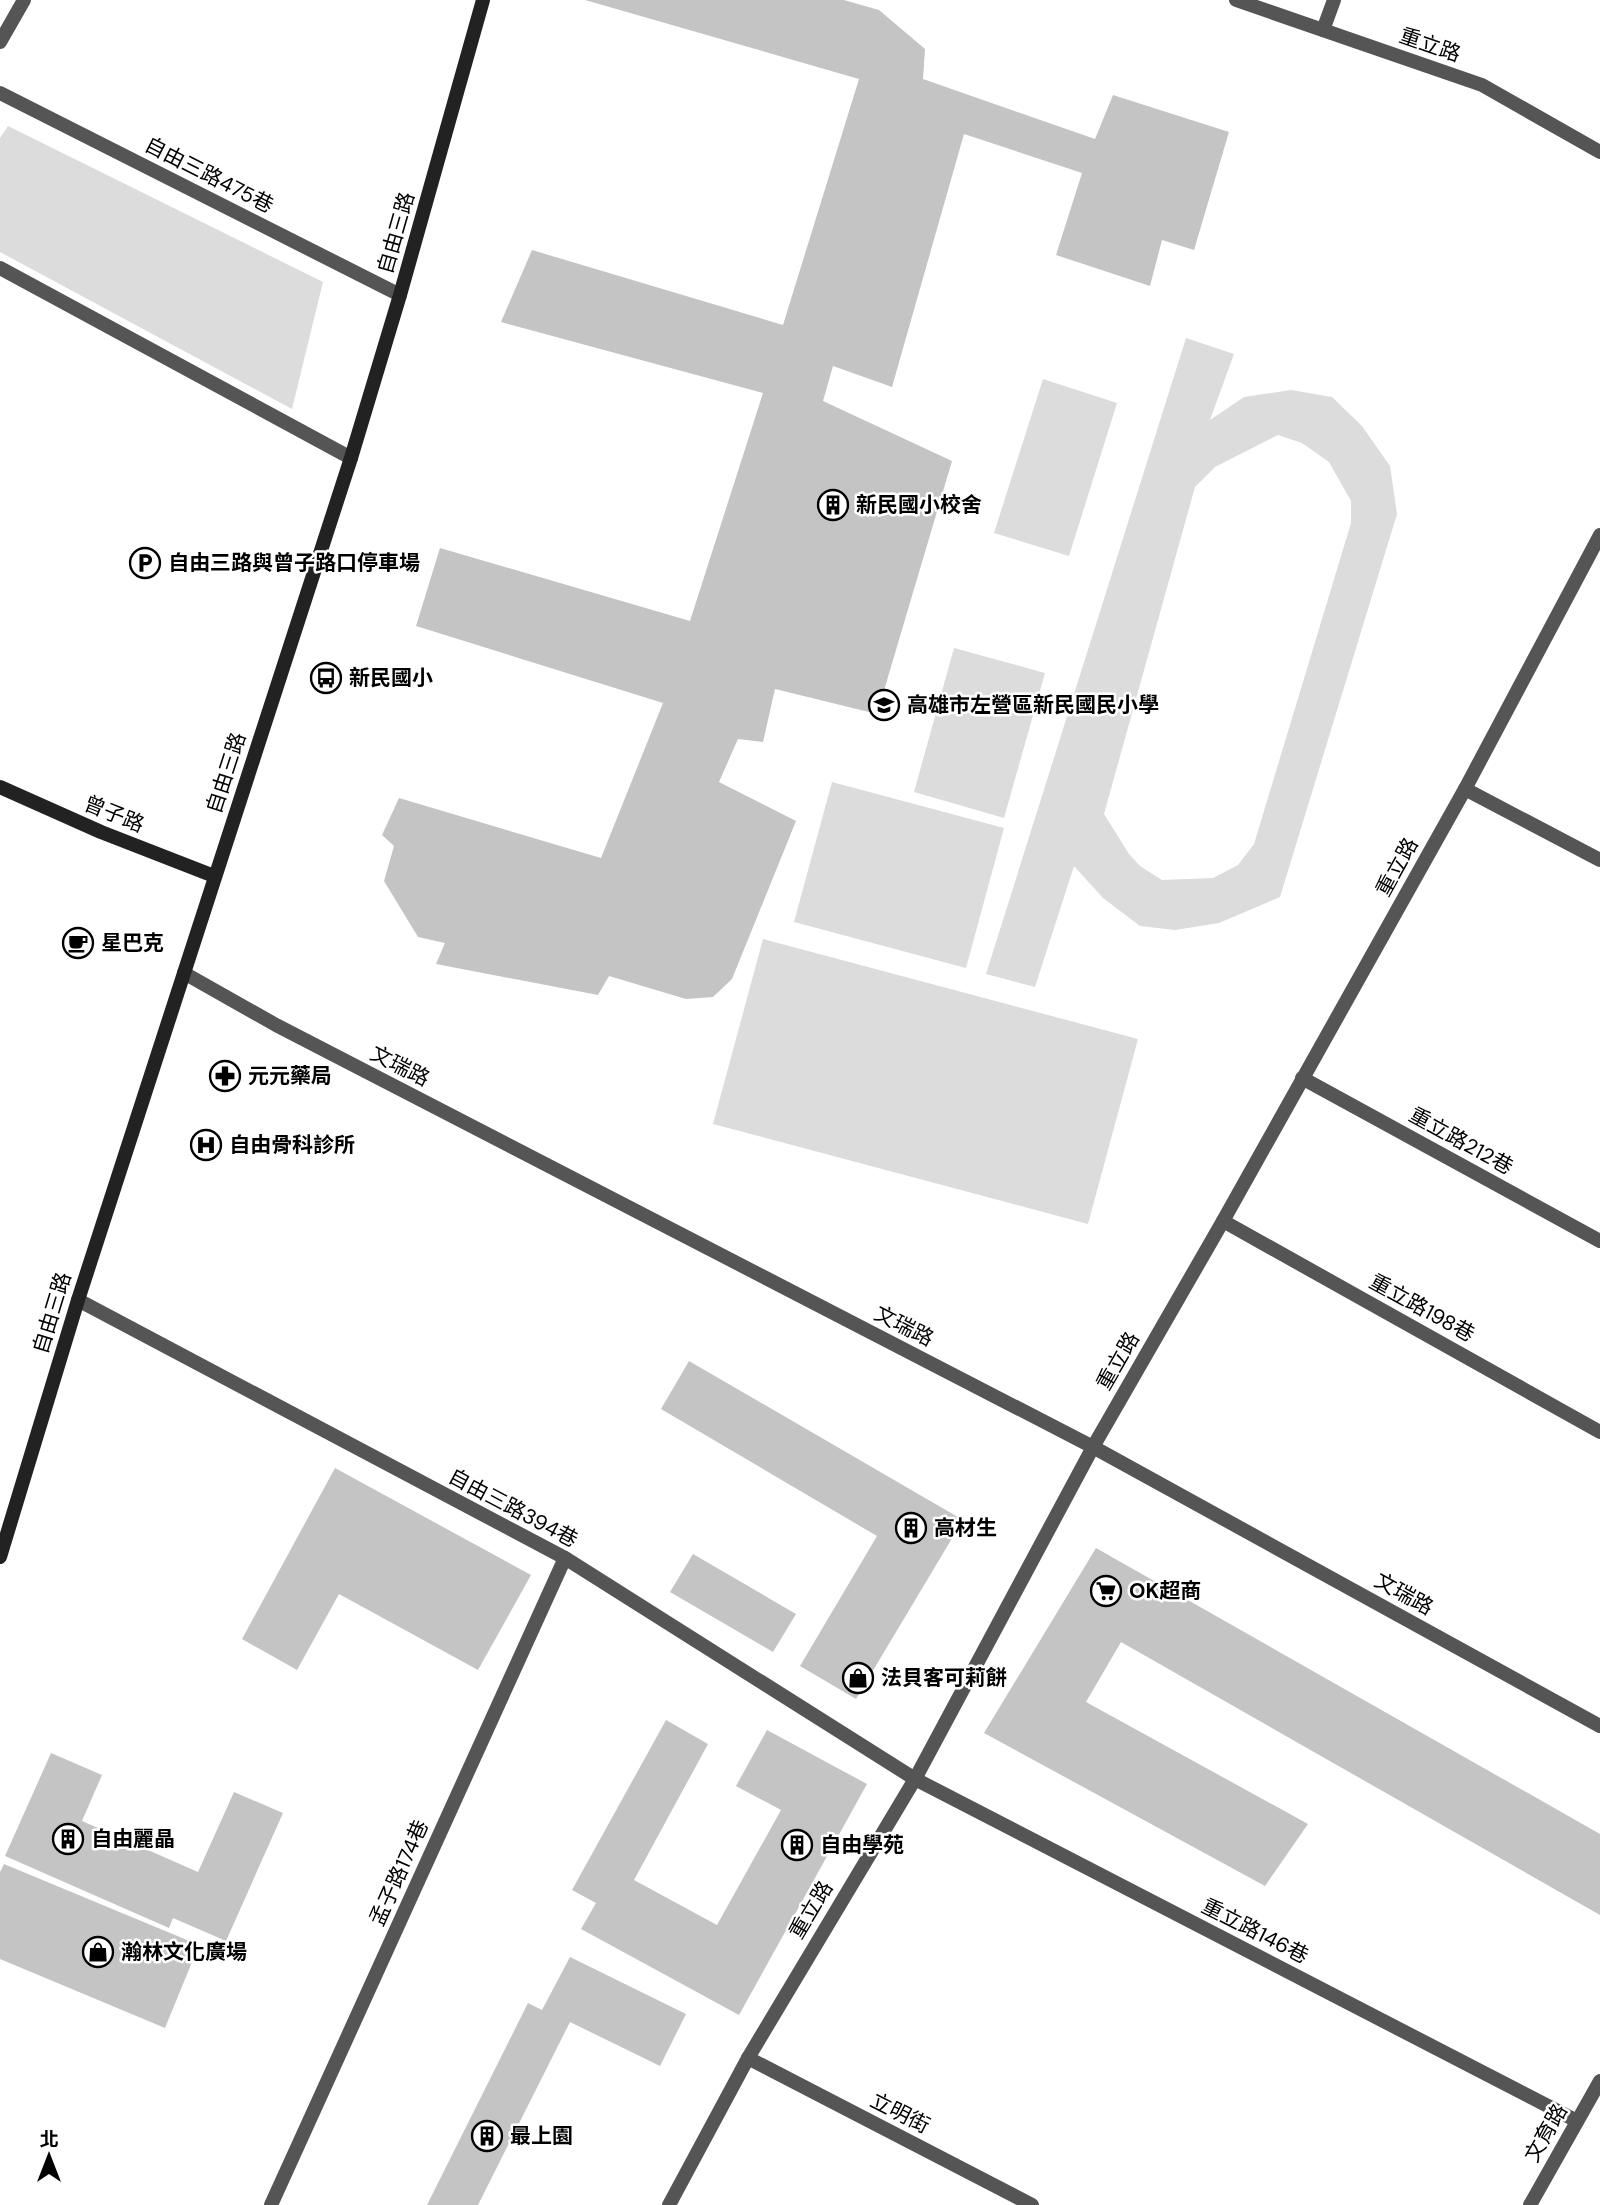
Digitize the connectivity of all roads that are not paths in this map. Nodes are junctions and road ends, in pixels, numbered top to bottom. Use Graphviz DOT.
graph roads {
  1 [pos="24,0"];
  2 [pos="483,0"];
  3 [pos="1236,0"];
  4 [pos="1334,0"];
  5 [pos="1323,30"];
  6 [pos="0,42"];
  7 [pos="0,93"];
  8 [pos="1600,152"];
  9 [pos="0,268"];
  10 [pos="400,295"];
  11 [pos="351,458"];
  12 [pos="1600,535"];
  13 [pos="0,787"];
  14 [pos="1465,789"];
  15 [pos="1600,860"];
  16 [pos="214,876"];
  17 [pos="184,973"];
  18 [pos="1303,1078"];
  19 [pos="1223,1221"];
  20 [pos="1600,1241"];
  21 [pos="78,1300"];
  22 [pos="1600,1432"];
  23 [pos="1093,1447"];
  24 [pos="0,1557"];
  25 [pos="565,1558"];
  26 [pos="1600,1726"];
  27 [pos="915,1779"];
  28 [pos="748,2058"];
  29 [pos="1600,2081"];
  30 [pos="1577,2121"];
  31 [pos="271,2205"];
  32 [pos="668,2205"];
  33 [pos="1032,2205"];
  34 [pos="1530,2205"];
  1 -- 6 [label="street"];
  2 -- 10 [label="street, 自由三路"];
  3 -- 5 [label="street, 重立路"];
  4 -- 5 [label="street"];
  5 -- 8 [label="street, 重立路"];
  7 -- 10 [label="street, 自由三路475巷"];
  9 -- 11 [label="street"];
  10 -- 11 [label="street, 自由三路"];
  11 -- 16 [label="street, 自由三路"];
  12 -- 14 [label="street, 重立路"];
  13 -- 16 [label="street, 曾子路"];
  14 -- 15 [label="street"];
  14 -- 18 [label="street, 重立路"];
  16 -- 17 [label="street, 自由三路"];
  17 -- 21 [label="street, 自由三路"];
  17 -- 23 [label="street, 文瑞路"];
  18 -- 19 [label="street, 重立路"];
  18 -- 20 [label="street, 重立路212巷"];
  19 -- 22 [label="street, 重立路198巷"];
  19 -- 23 [label="street, 重立路"];
  21 -- 24 [label="street, 自由三路"];
  21 -- 25 [label="street, 自由三路394巷"];
  23 -- 26 [label="street, 文瑞路"];
  23 -- 27 [label="street, 重立路"];
  25 -- 27 [label="street, 自由三路394巷"];
  25 -- 31 [label="street, 孟子路174巷"];
  27 -- 28 [label="street, 重立路"];
  27 -- 30 [label="street, 重立路146巷"];
  28 -- 32 [label="street, 重立路"];
  28 -- 33 [label="street, 立明街"];
  29 -- 30 [label="street, 文育路"];
  30 -- 34 [label="street, 文育路"];
}
